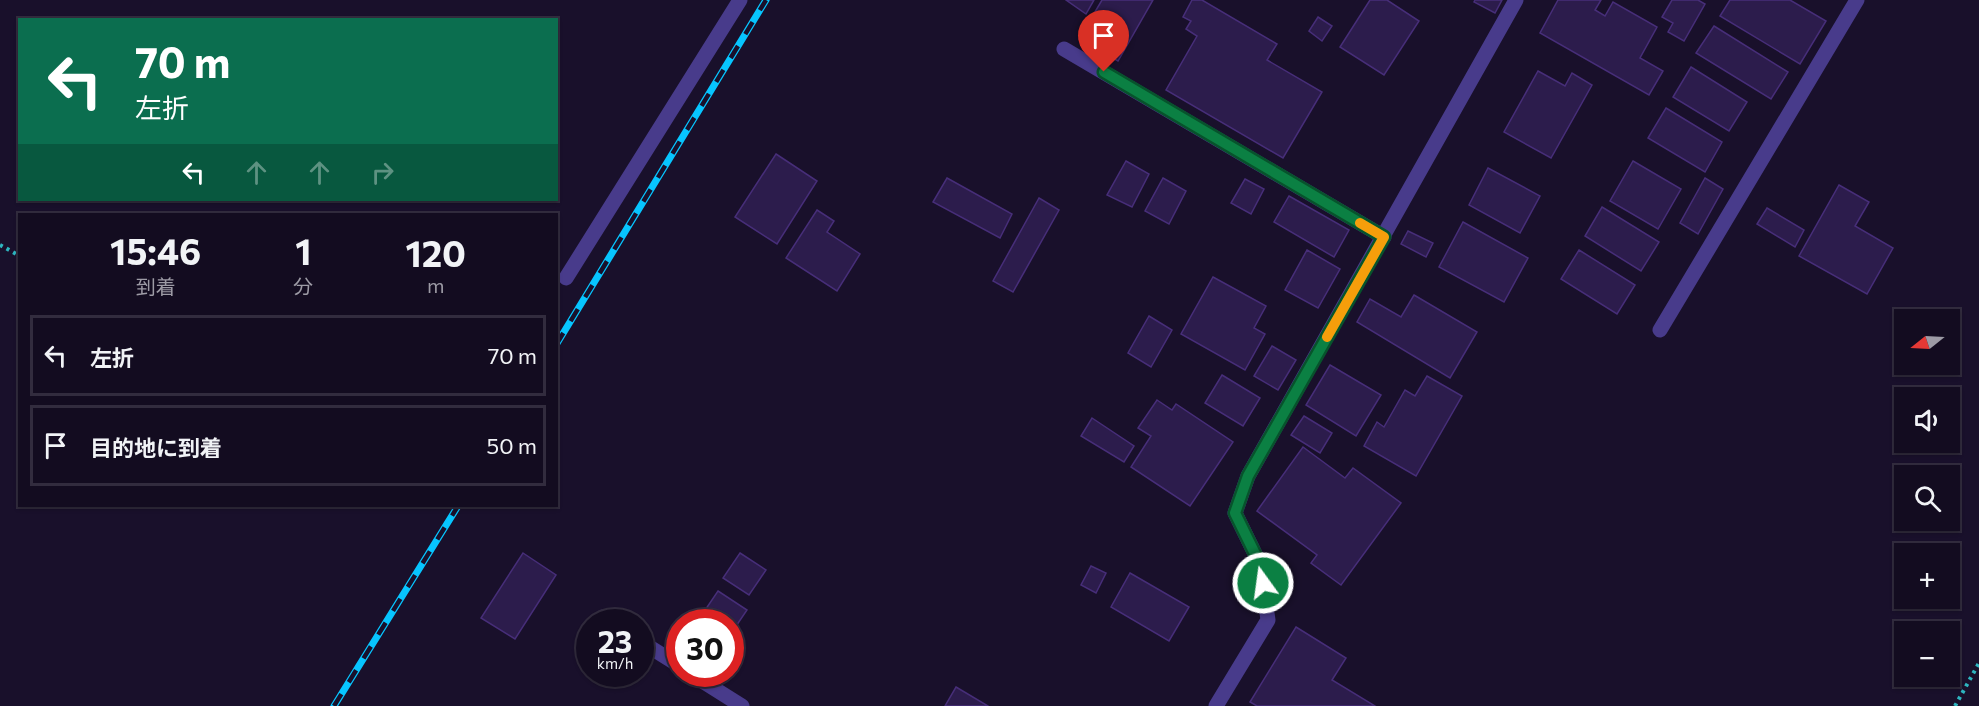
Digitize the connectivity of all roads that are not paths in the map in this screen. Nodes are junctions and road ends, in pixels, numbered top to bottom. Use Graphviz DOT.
graph roads {
  1 [pos="740,0"];
  2 [pos="1516,0"];
  3 [pos="1857,0"];
  4 [pos="1064,49"];
  5 [pos="1384,237"];
  6 [pos="566,278"];
  7 [pos="1660,330"];
  8 [pos="712,687"];
  9 [pos="742,706"];
  10 [pos="1216,706"];
  1 -- 6 [label="street"];
  2 -- 5 [label="street"];
  3 -- 7 [label="street"];
  4 -- 5 [label="street"];
  5 -- 10 [label="street"];
  8 -- 9 [label="street"];
}
